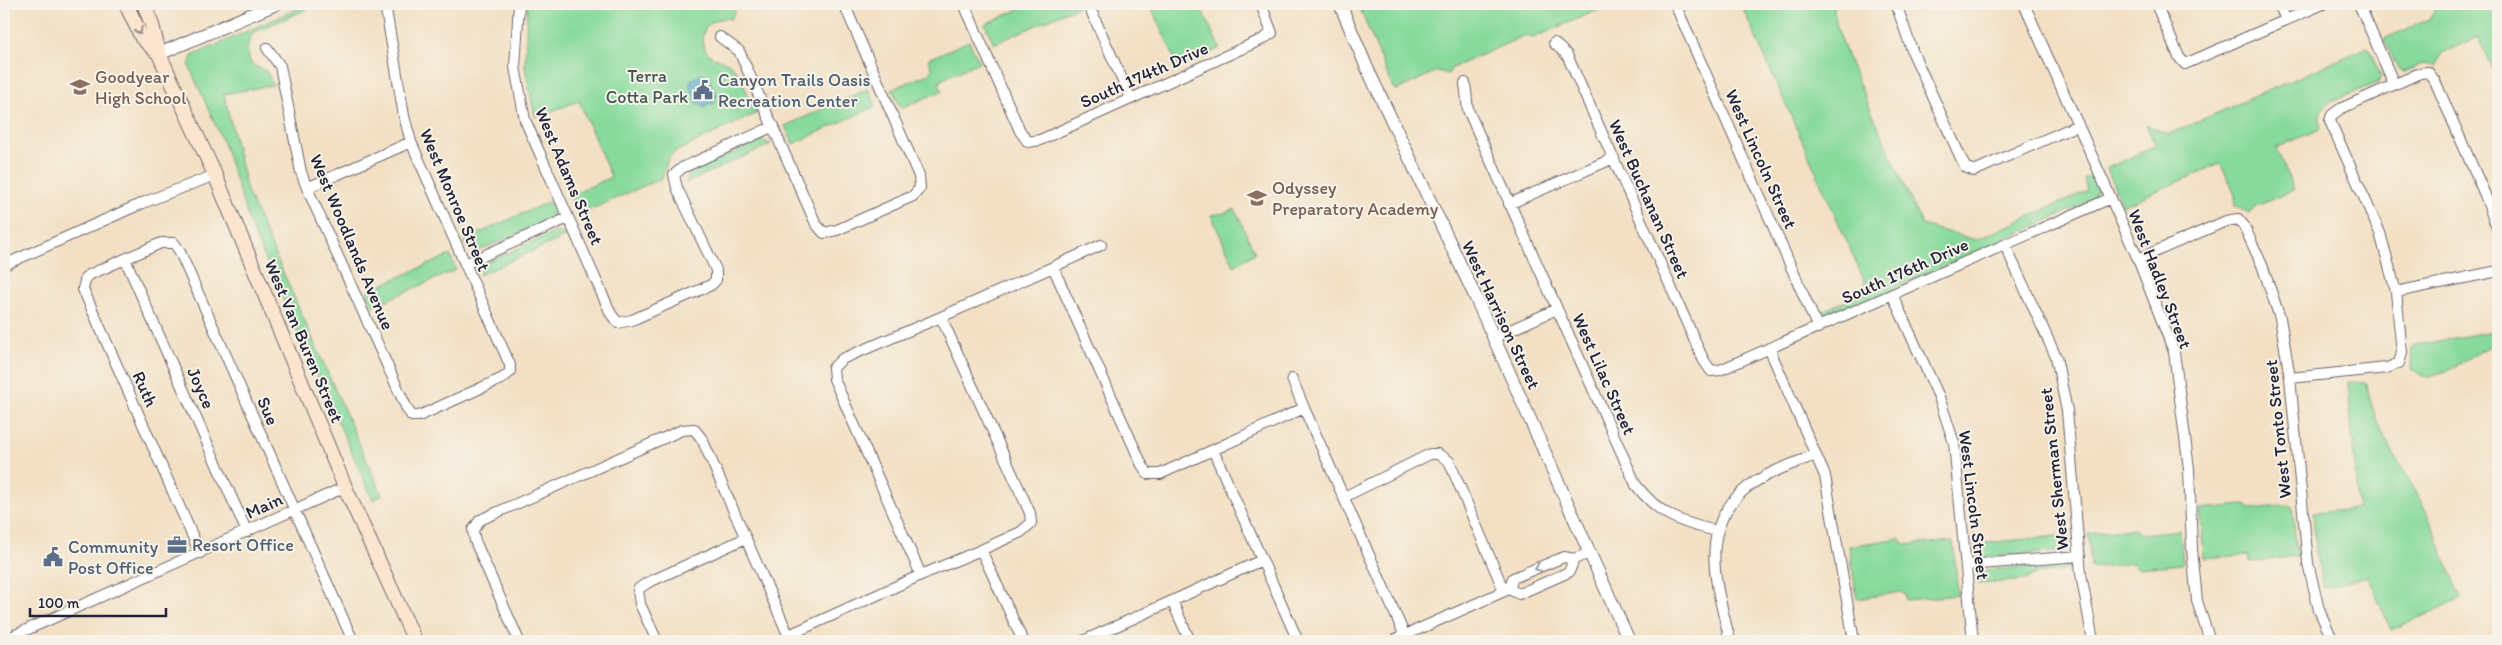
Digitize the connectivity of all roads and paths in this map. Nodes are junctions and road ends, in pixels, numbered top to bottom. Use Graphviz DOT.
graph roads {
  1 [pos="126,4"];
  2 [pos="144,4"];
  3 [pos="276,4"];
  4 [pos="385,4"];
  5 [pos="519,4"];
  6 [pos="844,4"];
  7 [pos="964,4"];
  8 [pos="1088,4"];
  9 [pos="1261,4"];
  10 [pos="1340,4"];
  11 [pos="1675,4"];
  12 [pos="1896,4"];
  13 [pos="2024,4"];
  14 [pos="2156,4"];
  15 [pos="2279,4"];
  16 [pos="2323,4"];
  17 [pos="2359,4"];
  18 [pos="2286,20"];
  19 [pos="720,37"];
  20 [pos="1554,44"];
  21 [pos="267,48"];
  22 [pos="159,54"];
  23 [pos="1465,83"];
  24 [pos="2394,84"];
  25 [pos="1131,99"];
  26 [pos="2078,125"];
  27 [pos="774,126"];
  28 [pos="411,142"];
  29 [pos="1614,158"];
  30 [pos="215,175"];
  31 [pos="307,188"];
  32 [pos="2111,198"];
  33 [pos="1509,204"];
  34 [pos="568,218"];
  35 [pos="2498,232"];
  36 [pos="1101,245"];
  37 [pos="2005,245"];
  38 [pos="125,258"];
  39 [pos="2138,259"];
  40 [pos="465,264"];
  41 [pos="4,265"];
  42 [pos="1053,267"];
  43 [pos="2498,271"];
  44 [pos="2396,292"];
  45 [pos="1892,294"];
  46 [pos="1557,309"];
  47 [pos="941,317"];
  48 [pos="1818,328"];
  49 [pos="1493,338"];
  50 [pos="1769,348"];
  51 [pos="1711,371"];
  52 [pos="510,372"];
  53 [pos="2290,378"];
  54 [pos="1292,379"];
  55 [pos="1304,408"];
  56 [pos="1213,450"];
  57 [pos="1815,455"];
  58 [pos="345,487"];
  59 [pos="1344,497"];
  60 [pos="295,510"];
  61 [pos="1718,531"];
  62 [pos="247,532"];
  63 [pos="746,538"];
  64 [pos="981,550"];
  65 [pos="200,553"];
  66 [pos="1589,553"];
  67 [pos="2080,556"];
  68 [pos="1574,559"];
  69 [pos="1262,560"];
  70 [pos="1967,565"];
  71 [pos="921,575"];
  72 [pos="1506,590"];
  73 [pos="1172,601"];
  74 [pos="1405,636"];
  75 [pos="790,638"];
  76 [pos="11,639"];
  77 [pos="353,641"];
  78 [pos="415,641"];
  79 [pos="519,641"];
  80 [pos="656,641"];
  81 [pos="1023,641"];
  82 [pos="1083,641"];
  83 [pos="1190,641"];
  84 [pos="1298,641"];
  85 [pos="1392,641"];
  86 [pos="1629,641"];
  87 [pos="1730,641"];
  88 [pos="1854,641"];
  89 [pos="1973,641"];
  90 [pos="2093,641"];
  91 [pos="2210,641"];
  92 [pos="2333,641"];
  1 -- 22 [label="main road, West Van Buren Street, one-way"];
  2 -- 22 [label="main road, West Van Buren Street"];
  3 -- 22 [label="street"];
  4 -- 28 [label="street, West Monroe Street"];
  5 -- 34 [label="street, West Adams Street"];
  6 -- 27 [label="street"];
  7 -- 25 [label="street, South 174th Drive"];
  8 -- 25 [label="street"];
  9 -- 25 [label="street, South 174th Drive"];
  10 -- 49 [label="street, West Harrison Street"];
  11 -- 48 [label="street, West Lincoln Street"];
  12 -- 26 [label="street"];
  13 -- 26 [label="street, West Hadley Street"];
  14 -- 18 [label="street"];
  15 -- 18 [label="street"];
  16 -- 18 [label="street"];
  17 -- 24 [label="street"];
  19 -- 27 [label="street"];
  20 -- 29 [label="street, West Buchanan Street"];
  21 -- 31 [label="street, West Woodlands Avenue"];
  22 -- 30 [label="main road, West Van Buren Street"];
  23 -- 33 [label="street, West Lilac Street"];
  24 -- 35 [label="street"];
  24 -- 44 [label="street"];
  26 -- 32 [label="street, West Hadley Street"];
  27 -- 34 [label="street, West Adams Street"];
  28 -- 31 [label="street"];
  28 -- 40 [label="street, West Monroe Street"];
  29 -- 33 [label="street"];
  29 -- 51 [label="street, West Buchanan Street"];
  30 -- 41 [label="street"];
  30 -- 58 [label="main road, West Van Buren Street"];
  31 -- 52 [label="street, West Woodlands Avenue"];
  32 -- 37 [label="street, South 176th Drive"];
  32 -- 39 [label="street, West Hadley Street"];
  33 -- 46 [label="street, West Lilac Street"];
  34 -- 40 [label="street"];
  36 -- 42 [label="street"];
  37 -- 45 [label="street, South 176th Drive"];
  37 -- 67 [label="street, West Sherman Street"];
  38 -- 60 [label="street, Sue"];
  38 -- 62 [label="street, Joyce"];
  38 -- 65 [label="street, Ruth"];
  39 -- 53 [label="street, West Tonto Street"];
  39 -- 91 [label="street, West Hadley Street"];
  40 -- 52 [label="street, West Monroe Street"];
  42 -- 47 [label="street"];
  42 -- 56 [label="street"];
  43 -- 44 [label="street"];
  44 -- 53 [label="street"];
  45 -- 48 [label="street, South 176th Drive"];
  45 -- 70 [label="street, West Lincoln Street"];
  46 -- 49 [label="street"];
  46 -- 61 [label="street, West Lilac Street"];
  47 -- 64 [label="street"];
  47 -- 71 [label="street"];
  48 -- 50 [label="street, South 176th Drive"];
  49 -- 66 [label="street, West Harrison Street"];
  50 -- 51 [label="street, South 176th Drive"];
  50 -- 57 [label="street"];
  53 -- 92 [label="street, West Tonto Street"];
  54 -- 55 [label="street"];
  55 -- 56 [label="street"];
  55 -- 59 [label="street"];
  56 -- 69 [label="street"];
  57 -- 61 [label="street"];
  57 -- 88 [label="street"];
  58 -- 60 [label="street, Main"];
  58 -- 78 [label="main road, West Van Buren Street"];
  59 -- 72 [label="street"];
  59 -- 74 [label="street"];
  60 -- 62 [label="street, Main"];
  60 -- 77 [label="street, Sue"];
  61 -- 87 [label="street"];
  62 -- 65 [label="street, Main"];
  63 -- 75 [label="street"];
  63 -- 79 [label="street"];
  63 -- 80 [label="street"];
  64 -- 71 [label="street"];
  64 -- 81 [label="street"];
  65 -- 76 [label="street, Main"];
  66 -- 68 [label="street"];
  66 -- 86 [label="street, West Harrison Street"];
  67 -- 70 [label="street"];
  67 -- 90 [label="street, West Sherman Street"];
  68 -- 72 [label="street, one-way"];
  68 -- 72 [label="street"];
  69 -- 73 [label="street"];
  69 -- 84 [label="street"];
  70 -- 89 [label="street, West Lincoln Street"];
  71 -- 75 [label="street"];
  72 -- 74 [label="street"];
  73 -- 82 [label="street"];
  73 -- 83 [label="street"];
  74 -- 85 [label="street"];
}
